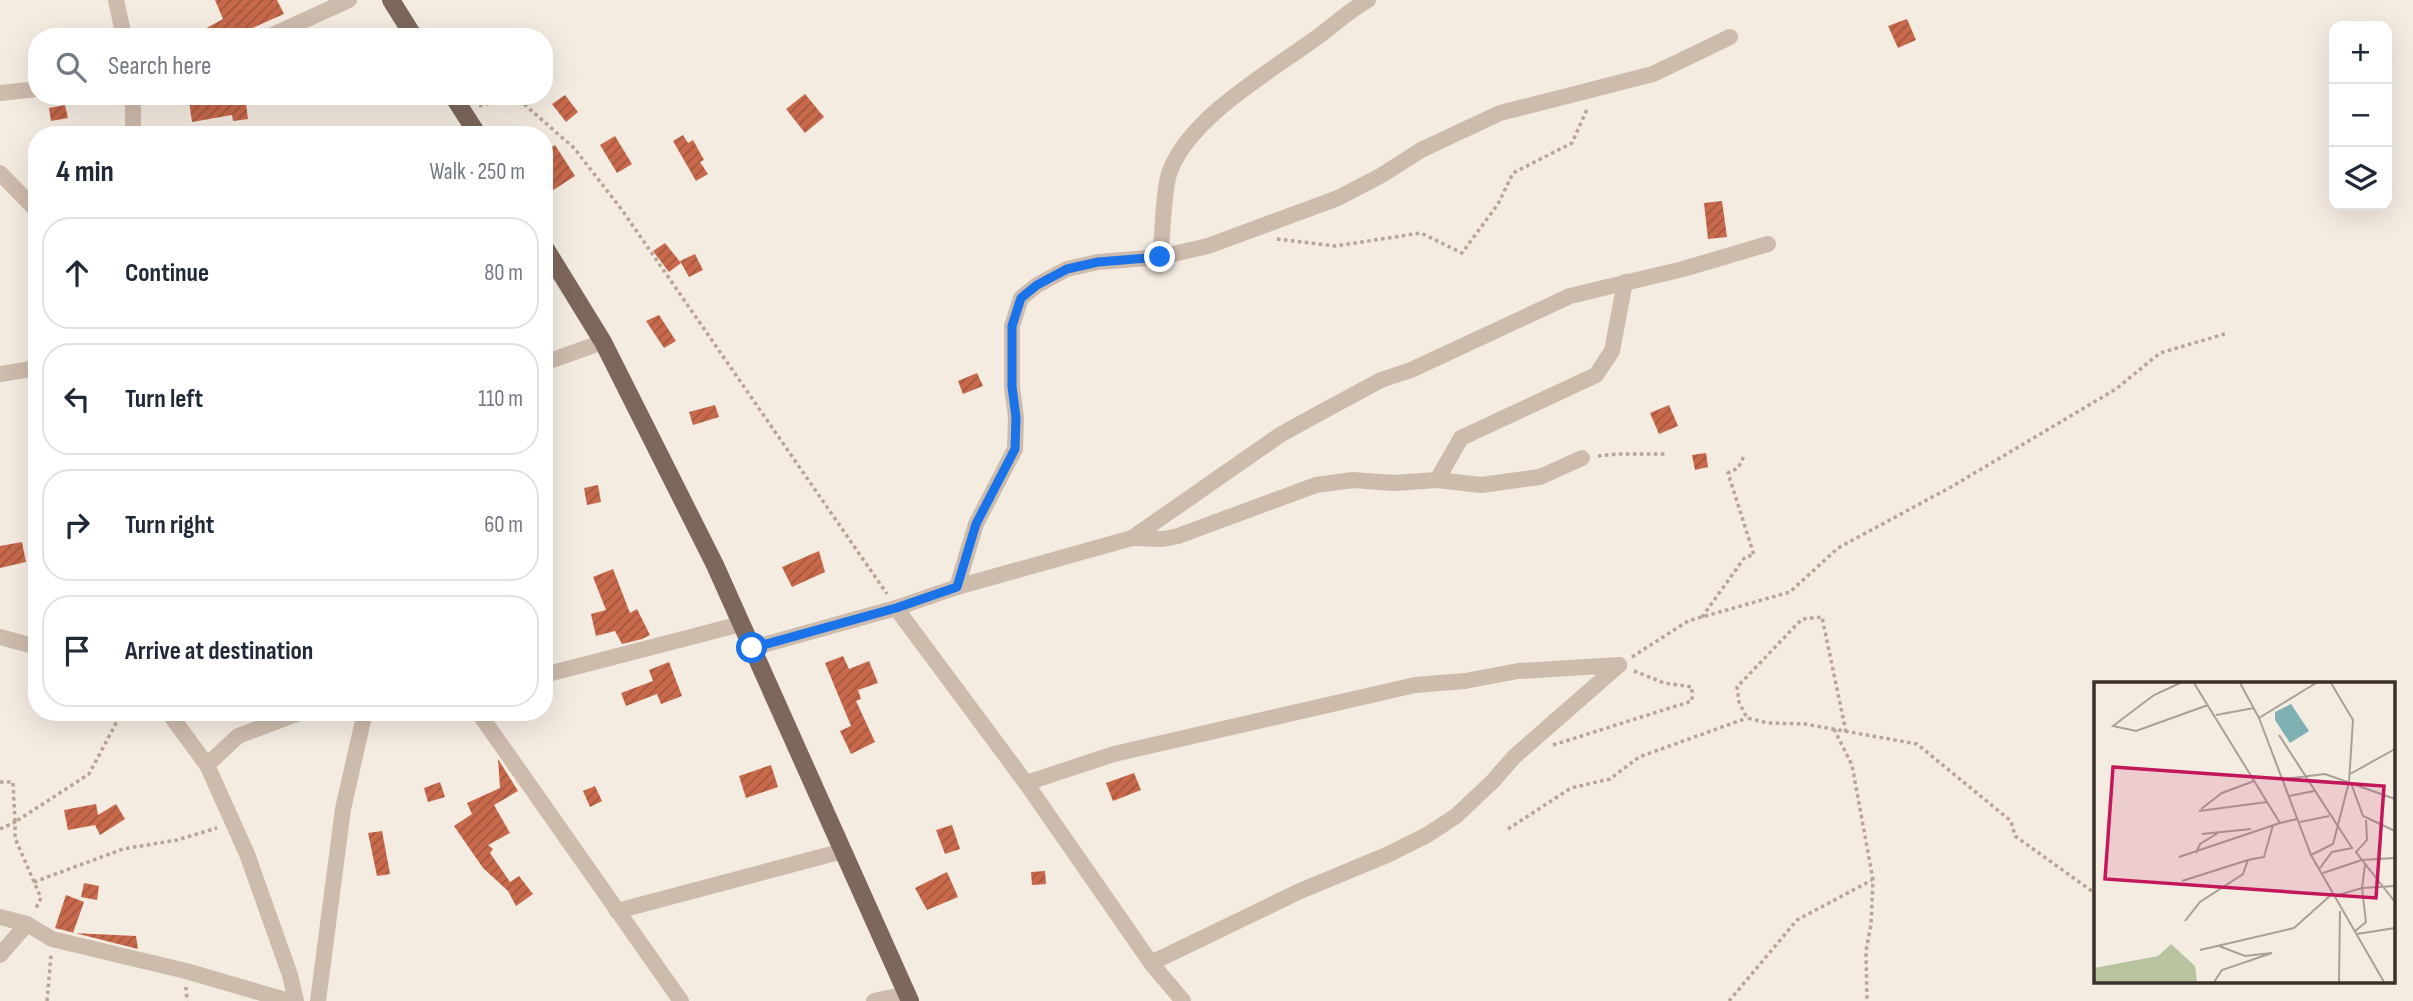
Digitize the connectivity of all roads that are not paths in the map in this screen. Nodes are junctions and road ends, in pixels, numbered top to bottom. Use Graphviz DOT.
graph roads {
  1 [pos="116,0"];
  2 [pos="349,0"];
  3 [pos="1368,0"];
  4 [pos="396,2"];
  5 [pos="122,28"];
  6 [pos="288,28"];
  7 [pos="409,28"];
  8 [pos="1730,37"];
  9 [pos="28,90"];
  10 [pos="0,93"];
  11 [pos="133,105"];
  12 [pos="458,105"];
  13 [pos="133,126"];
  14 [pos="472,126"];
  15 [pos="0,173"];
  16 [pos="28,202"];
  17 [pos="1769,244"];
  18 [pos="1160,257"];
  19 [pos="553,261"];
  20 [pos="1625,282"];
  21 [pos="603,342"];
  22 [pos="553,360"];
  23 [pos="28,369"];
  24 [pos="0,374"];
  25 [pos="1582,458"];
  26 [pos="1437,480"];
  27 [pos="1132,538"];
  28 [pos="957,587"];
  29 [pos="896,608"];
  30 [pos="741,624"];
  31 [pos="0,636"];
  32 [pos="28,644"];
  33 [pos="752,648"];
  34 [pos="553,673"];
  35 [pos="175,721"];
  36 [pos="278,721"];
  37 [pos="363,721"];
  38 [pos="484,721"];
  39 [pos="207,765"];
  40 [pos="1026,783"];
  41 [pos="843,851"];
  42 [pos="617,911"];
  43 [pos="0,917"];
  44 [pos="27,924"];
  45 [pos="0,955"];
  46 [pos="1151,963"];
  47 [pos="909,997"];
  48 [pos="289,1001"];
  49 [pos="296,1001"];
  50 [pos="318,1001"];
  51 [pos="681,1001"];
  52 [pos="874,1001"];
  53 [pos="1183,1001"];
  1 -- 5 [label="street"];
  2 -- 6 [label="street"];
  3 -- 18 [label="street"];
  4 -- 7 [label="main road"];
  8 -- 18 [label="street"];
  9 -- 10 [label="street"];
  11 -- 13 [label="street"];
  12 -- 14 [label="main road"];
  15 -- 16 [label="street"];
  17 -- 20 [label="street"];
  18 -- 28 [label="street"];
  19 -- 21 [label="main road"];
  20 -- 26 [label="street"];
  20 -- 27 [label="street"];
  21 -- 22 [label="street"];
  21 -- 30 [label="main road"];
  23 -- 24 [label="street"];
  25 -- 26 [label="street"];
  26 -- 27 [label="street"];
  27 -- 28 [label="street"];
  28 -- 29 [label="street"];
  29 -- 33 [label="street"];
  29 -- 40 [label="street"];
  30 -- 33 [label="main road"];
  30 -- 34 [label="street"];
  31 -- 32 [label="street"];
  33 -- 41 [label="main road"];
  35 -- 39 [label="street"];
  36 -- 39 [label="street"];
  37 -- 50 [label="street"];
  38 -- 42 [label="street"];
  39 -- 49 [label="street"];
  40 -- 46 [label="street"];
  40 -- 46 [label="street"];
  41 -- 42 [label="street"];
  41 -- 47 [label="main road"];
  42 -- 51 [label="street"];
  43 -- 44 [label="street"];
  44 -- 45 [label="street"];
  44 -- 48 [label="street"];
  46 -- 53 [label="street"];
  47 -- 52 [label="street"];
}
